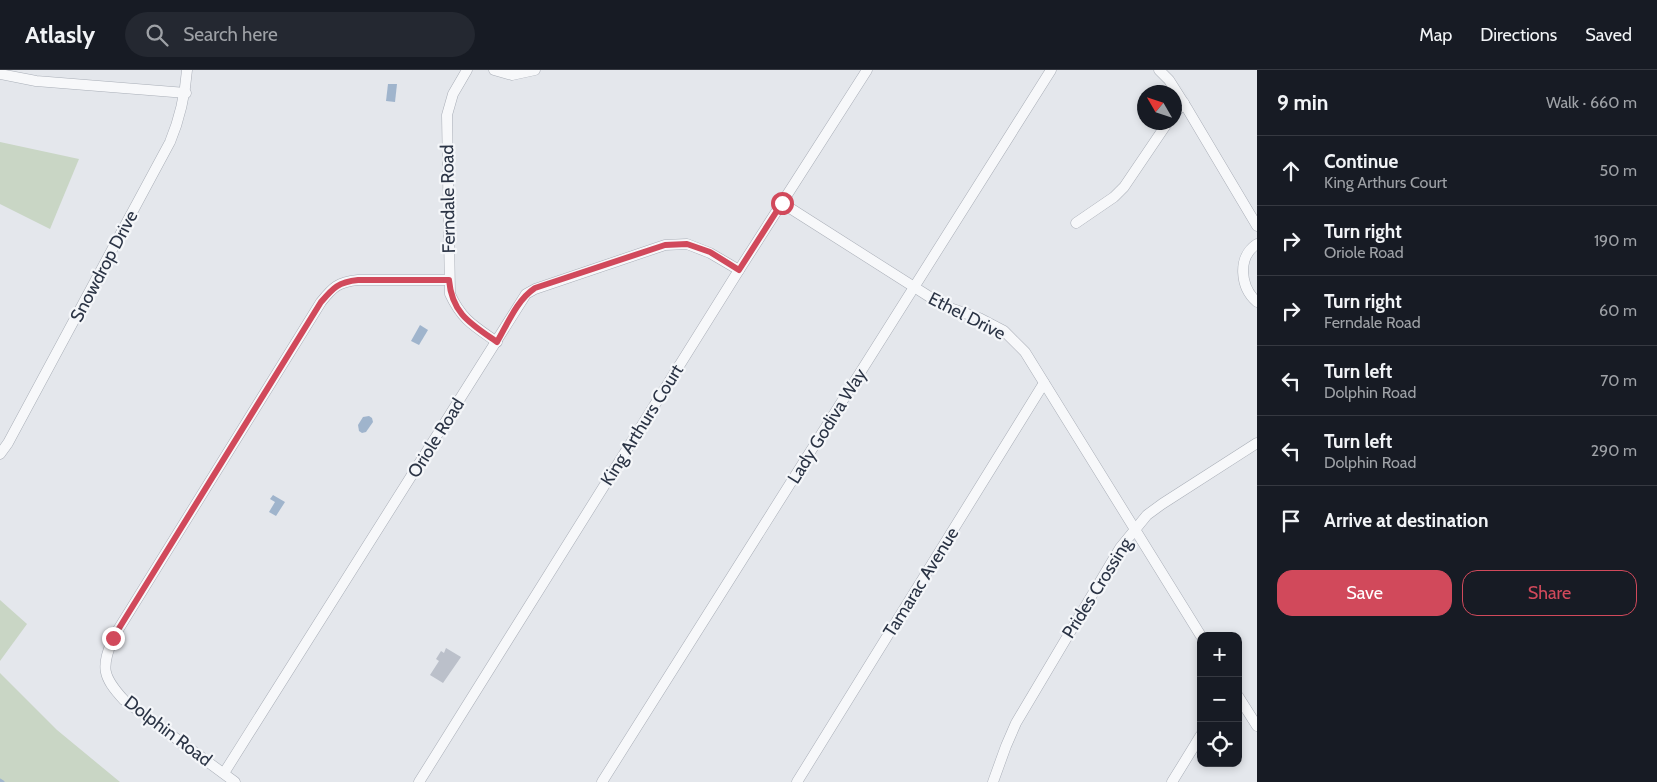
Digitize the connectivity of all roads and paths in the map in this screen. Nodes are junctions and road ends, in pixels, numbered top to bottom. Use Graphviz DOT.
graph roads {
  1 [pos="187,70"];
  2 [pos="467,70"];
  3 [pos="494,70"];
  4 [pos="535,70"];
  5 [pos="867,70"];
  6 [pos="1051,70"];
  7 [pos="1159,70"];
  8 [pos="0,74"];
  9 [pos="186,93"];
  10 [pos="1184,103"];
  11 [pos="1163,130"];
  12 [pos="782,203"];
  13 [pos="1076,223"];
  14 [pos="1257,226"];
  15 [pos="1257,244"];
  16 [pos="739,270"];
  17 [pos="449,280"];
  18 [pos="914,288"];
  19 [pos="1257,302"];
  20 [pos="497,342"];
  21 [pos="1044,382"];
  22 [pos="1257,443"];
  23 [pos="0,454"];
  24 [pos="1135,529"];
  25 [pos="1199,632"];
  26 [pos="1242,702"];
  27 [pos="1257,726"];
  28 [pos="1197,741"];
  29 [pos="224,773"];
  30 [pos="235,782"];
  31 [pos="419,782"];
  32 [pos="602,782"];
  33 [pos="797,782"];
  34 [pos="993,782"];
  35 [pos="1172,782"];
  1 -- 9 [label="street, Snowdrop Drive"];
  2 -- 17 [label="street, Ferndale Road"];
  3 -- 4 [label="street"];
  5 -- 12 [label="street, King Arthurs Court"];
  6 -- 18 [label="street, Lady Godiva Way"];
  7 -- 10 [label="street"];
  8 -- 9 [label="street"];
  9 -- 23 [label="street, Snowdrop Drive"];
  10 -- 14 [label="street"];
  11 -- 13 [label="street"];
  12 -- 16 [label="street, King Arthurs Court"];
  12 -- 18 [label="street, Ethel Drive"];
  15 -- 19 [label="street"];
  16 -- 20 [label="street, Oriole Road"];
  16 -- 31 [label="street, King Arthurs Court"];
  17 -- 20 [label="street, Ferndale Road"];
  17 -- 29 [label="street, Dolphin Road"];
  18 -- 21 [label="street, Ethel Drive"];
  18 -- 32 [label="street, Lady Godiva Way"];
  20 -- 29 [label="street, Oriole Road"];
  21 -- 24 [label="street, Ethel Drive"];
  21 -- 33 [label="street, Tamarac Avenue"];
  22 -- 24 [label="street, Prides Crossing"];
  24 -- 25 [label="street, Ethel Drive"];
  24 -- 34 [label="street, Prides Crossing"];
  26 -- 27 [label="street"];
  28 -- 35 [label="street"];
  29 -- 30 [label="street, Dolphin Road"];
}
